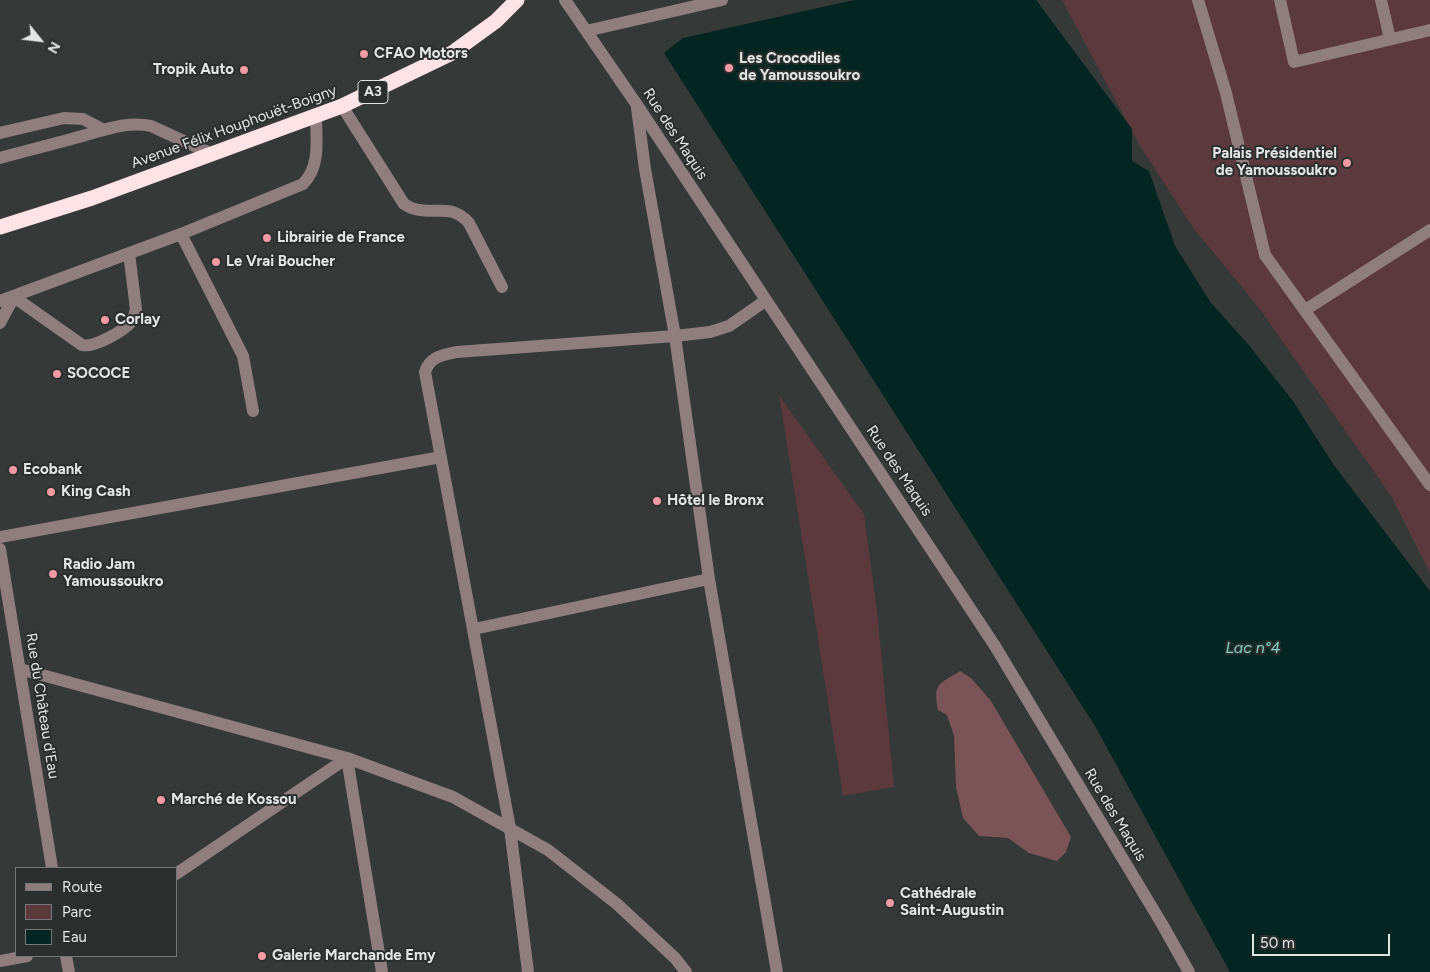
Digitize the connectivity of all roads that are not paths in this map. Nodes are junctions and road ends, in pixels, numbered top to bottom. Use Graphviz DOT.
graph roads {
  1 [pos="517,0"];
  2 [pos="565,0"];
  3 [pos="722,0"];
  4 [pos="1198,0"];
  5 [pos="1280,0"];
  6 [pos="1382,0"];
  7 [pos="1430,30"];
  8 [pos="586,31"];
  9 [pos="1390,39"];
  10 [pos="637,105"];
  11 [pos="342,106"];
  12 [pos="316,115"];
  13 [pos="104,130"];
  14 [pos="0,133"];
  15 [pos="212,154"];
  16 [pos="0,158"];
  17 [pos="0,226"];
  18 [pos="1430,230"];
  19 [pos="182,234"];
  20 [pos="129,253"];
  21 [pos="502,287"];
  22 [pos="14,297"];
  23 [pos="0,301"];
  24 [pos="765,301"];
  25 [pos="1305,310"];
  26 [pos="0,324"];
  27 [pos="675,336"];
  28 [pos="253,411"];
  29 [pos="441,457"];
  30 [pos="1430,485"];
  31 [pos="0,538"];
  32 [pos="0,548"];
  33 [pos="709,579"];
  34 [pos="474,628"];
  35 [pos="20,669"];
  36 [pos="347,758"];
  37 [pos="510,828"];
  38 [pos="52,867"];
  39 [pos="178,873"];
  40 [pos="22,957"];
  41 [pos="66,957"];
  42 [pos="0,961"];
  43 [pos="69,972"];
  44 [pos="382,972"];
  45 [pos="528,972"];
  46 [pos="686,972"];
  47 [pos="778,972"];
  48 [pos="1189,972"];
  1 -- 11 [label="highway, Avenue Félix Houphouët-Boigny / A3"];
  2 -- 8 [label="street, Rue des Maquis"];
  3 -- 8 [label="street"];
  4 -- 25 [label="street"];
  5 -- 9 [label="street"];
  6 -- 9 [label="street"];
  7 -- 9 [label="street"];
  8 -- 10 [label="street, Rue des Maquis"];
  10 -- 24 [label="street, Rue des Maquis"];
  10 -- 27 [label="street"];
  11 -- 12 [label="highway, Avenue Félix Houphouët-Boigny / A3"];
  11 -- 21 [label="street"];
  12 -- 15 [label="highway, Avenue Félix Houphouët-Boigny / A3"];
  12 -- 19 [label="street"];
  13 -- 14 [label="street"];
  13 -- 15 [label="street"];
  13 -- 16 [label="street"];
  15 -- 17 [label="highway, Avenue Félix Houphouët-Boigny / A3"];
  18 -- 25 [label="street"];
  19 -- 20 [label="street"];
  19 -- 28 [label="street"];
  20 -- 22 [label="street"];
  20 -- 22 [label="street"];
  22 -- 23 [label="street"];
  22 -- 26 [label="street"];
  24 -- 27 [label="street"];
  24 -- 48 [label="street, Rue des Maquis"];
  25 -- 30 [label="street"];
  27 -- 29 [label="street"];
  27 -- 33 [label="street"];
  29 -- 31 [label="street"];
  29 -- 34 [label="street"];
  32 -- 35 [label="street, Rue du Château d'Eau"];
  33 -- 34 [label="street"];
  33 -- 47 [label="street"];
  34 -- 37 [label="street"];
  35 -- 36 [label="street"];
  35 -- 38 [label="street, Rue du Château d'Eau"];
  36 -- 37 [label="street"];
  36 -- 39 [label="street"];
  36 -- 44 [label="street"];
  37 -- 45 [label="street"];
  37 -- 46 [label="street"];
  40 -- 42 [label="street"];
  41 -- 43 [label="street"];
}
